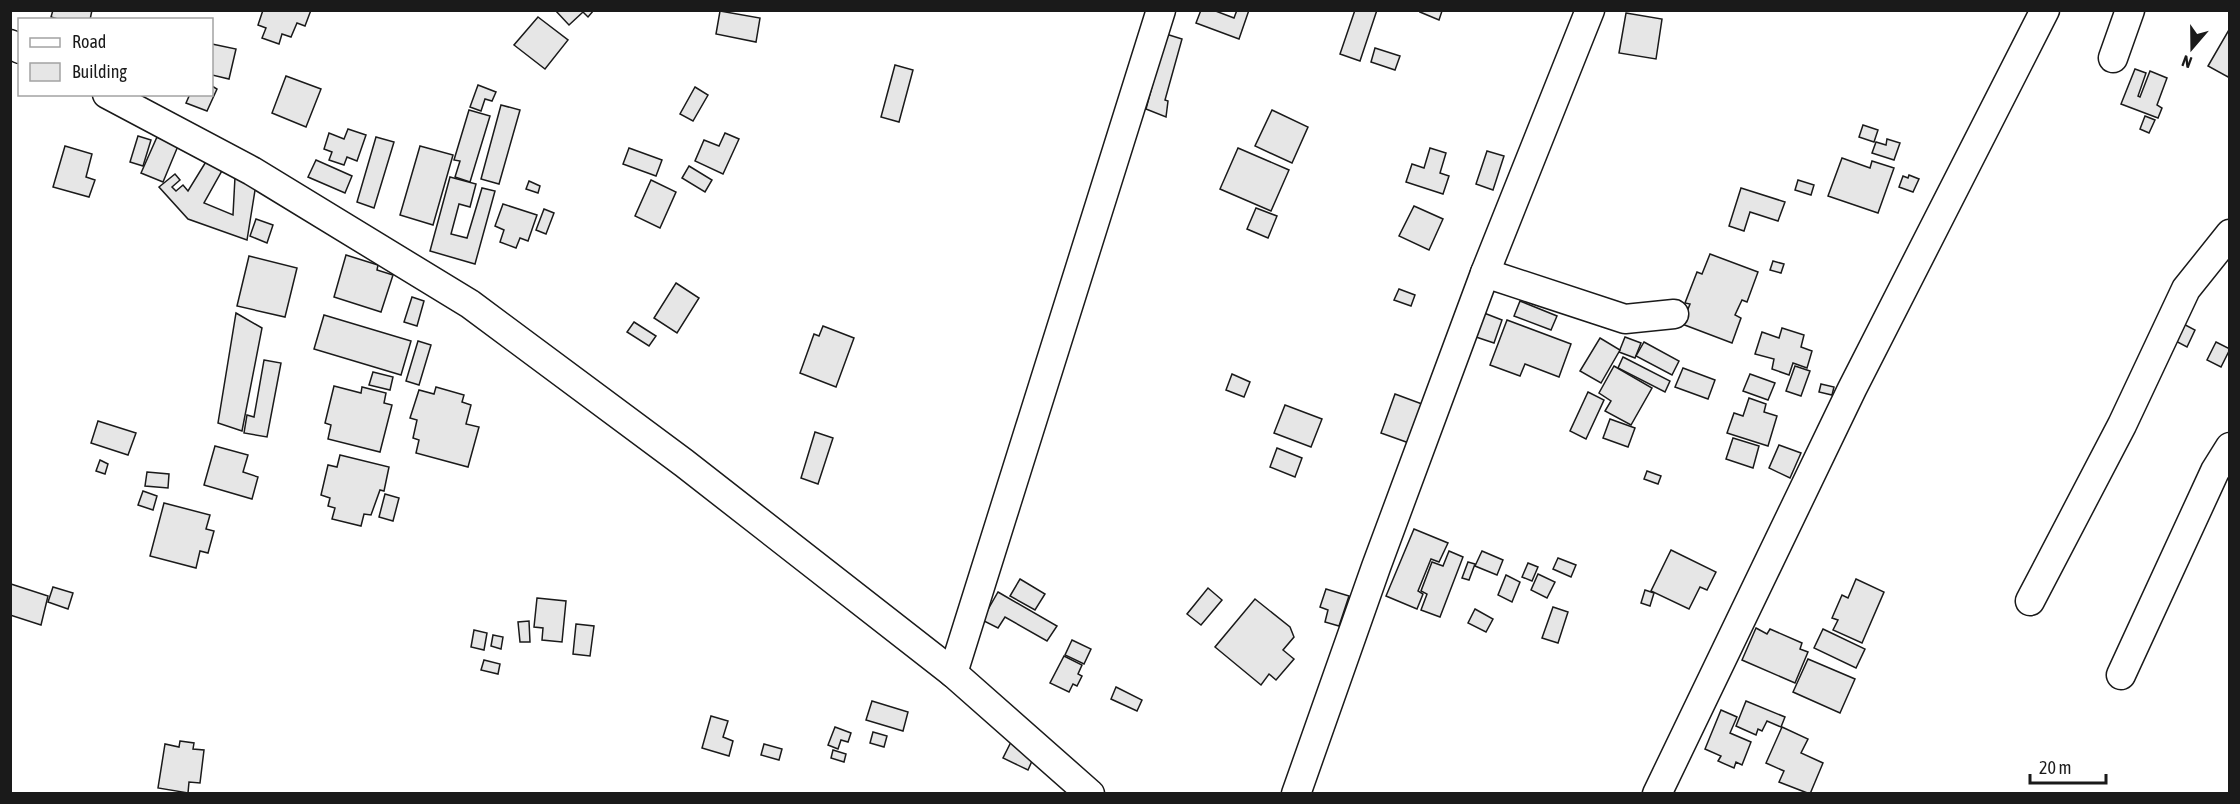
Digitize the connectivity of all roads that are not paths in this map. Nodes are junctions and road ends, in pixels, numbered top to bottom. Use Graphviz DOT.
graph roads {
  1 [pos="1161,10"];
  2 [pos="1590,10"];
  3 [pos="2045,10"];
  4 [pos="2130,10"];
  5 [pos="2113,58"];
  6 [pos="111,96"];
  7 [pos="2229,234"];
  8 [pos="1485,273"];
  9 [pos="1674,314"];
  10 [pos="2229,447"];
  11 [pos="2030,601"];
  12 [pos="953,673"];
  13 [pos="2121,675"];
  14 [pos="1090,794"];
  15 [pos="1296,794"];
  16 [pos="1656,794"];
  1 -- 12 [label="street"];
  2 -- 8 [label="street"];
  3 -- 16 [label="street"];
  4 -- 5 [label="street"];
  6 -- 12 [label="street"];
  7 -- 11 [label="street"];
  8 -- 9 [label="street"];
  8 -- 15 [label="street"];
  10 -- 13 [label="street"];
  12 -- 14 [label="street"];
}
